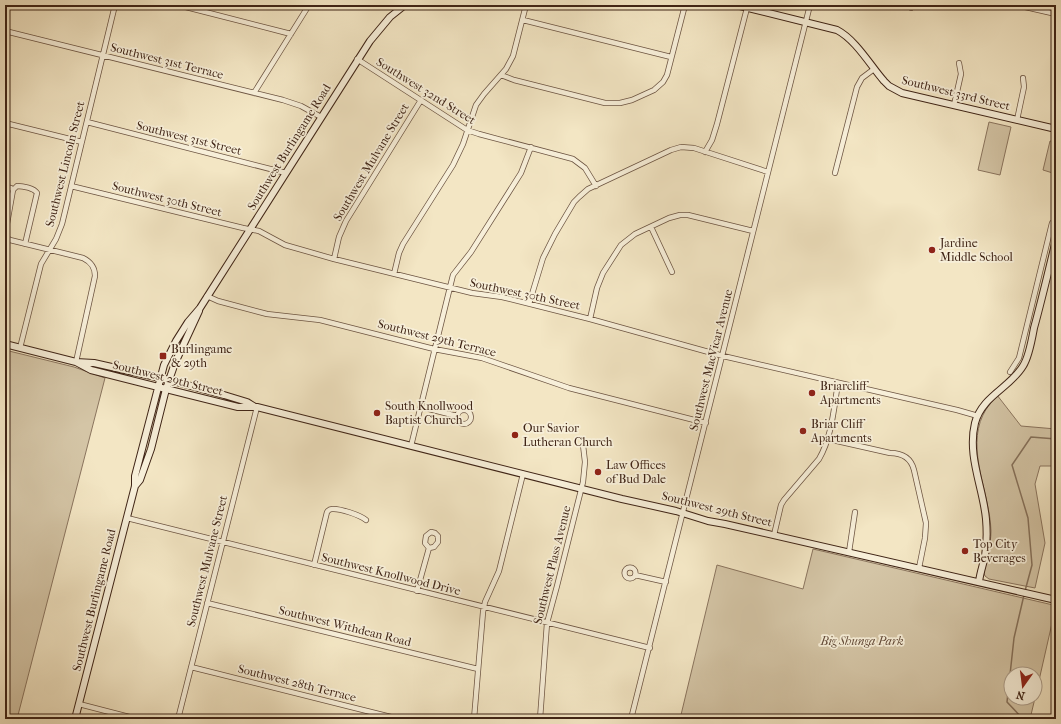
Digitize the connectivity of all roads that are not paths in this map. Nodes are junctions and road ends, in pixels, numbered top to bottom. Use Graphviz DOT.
graph roads {
  1 [pos="115,5"];
  2 [pos="178,5"];
  3 [pos="309,5"];
  4 [pos="404,5"];
  5 [pos="526,5"];
  6 [pos="685,5"];
  7 [pos="736,5"];
  8 [pos="810,5"];
  9 [pos="1016,5"];
  10 [pos="747,8"];
  11 [pos="1056,14"];
  12 [pos="523,20"];
  13 [pos="806,22"];
  14 [pos="5,31"];
  15 [pos="291,34"];
  16 [pos="103,55"];
  17 [pos="671,57"];
  18 [pos="357,59"];
  19 [pos="959,63"];
  20 [pos="874,69"];
  21 [pos="501,75"];
  22 [pos="1023,78"];
  23 [pos="254,93"];
  24 [pos="421,100"];
  25 [pos="954,105"];
  26 [pos="321,117"];
  27 [pos="1017,120"];
  28 [pos="86,122"];
  29 [pos="5,123"];
  30 [pos="1056,129"];
  31 [pos="467,130"];
  32 [pos="82,142"];
  33 [pos="530,147"];
  34 [pos="706,152"];
  35 [pos="768,172"];
  36 [pos="836,172"];
  37 [pos="286,173"];
  38 [pos="71,186"];
  39 [pos="596,186"];
  40 [pos="5,187"];
  41 [pos="13,190"];
  42 [pos="1056,224"];
  43 [pos="651,227"];
  44 [pos="250,229"];
  45 [pos="753,231"];
  46 [pos="5,236"];
  47 [pos="1056,240"];
  48 [pos="25,244"];
  49 [pos="49,250"];
  50 [pos="334,259"];
  51 [pos="672,272"];
  52 [pos="394,274"];
  53 [pos="449,288"];
  54 [pos="1035,294"];
  55 [pos="207,296"];
  56 [pos="1042,296"];
  57 [pos="529,304"];
  58 [pos="200,308"];
  59 [pos="590,319"];
  60 [pos="1024,339"];
  61 [pos="1031,341"];
  62 [pos="5,344"];
  63 [pos="20,348"];
  64 [pos="434,349"];
  65 [pos="723,356"];
  66 [pos="76,362"];
  67 [pos="1010,372"];
  68 [pos="159,379"];
  69 [pos="169,380"];
  70 [pos="838,383"];
  71 [pos="158,387"];
  72 [pos="166,389"];
  73 [pos="421,406"];
  74 [pos="257,407"];
  75 [pos="457,416"];
  76 [pos="978,416"];
  77 [pos="706,423"];
  78 [pos="828,439"];
  79 [pos="583,445"];
  80 [pos="411,446"];
  81 [pos="523,474"];
  82 [pos="136,486"];
  83 [pos="581,489"];
  84 [pos="855,512"];
  85 [pos="684,514"];
  86 [pos="127,518"];
  87 [pos="366,520"];
  88 [pos="774,535"];
  89 [pos="222,542"];
  90 [pos="429,548"];
  91 [pos="849,552"];
  92 [pos="314,565"];
  93 [pos="918,568"];
  94 [pos="635,575"];
  95 [pos="666,582"];
  96 [pos="979,582"];
  97 [pos="417,590"];
  98 [pos="1056,600"];
  99 [pos="207,603"];
  100 [pos="484,607"];
  101 [pos="547,623"];
  102 [pos="650,648"];
  103 [pos="191,667"];
  104 [pos="478,669"];
  105 [pos="79,704"];
  106 [pos="75,719"];
  107 [pos="137,719"];
  108 [pos="178,719"];
  109 [pos="399,719"];
  110 [pos="474,719"];
  111 [pos="540,719"];
  112 [pos="632,719"];
  1 -- 16 [label="street, Southwest Lincoln Street"];
  2 -- 15 [label="street"];
  3 -- 15 [label="street"];
  4 -- 18 [label="main road, Southwest Burlingame Road"];
  5 -- 12 [label="street"];
  6 -- 17 [label="street"];
  7 -- 10 [label="main road, Southwest 33rd Street"];
  8 -- 13 [label="street, Southwest MacVicar Avenue"];
  9 -- 11 [label="street"];
  10 -- 13 [label="main road, Southwest 33rd Street"];
  10 -- 34 [label="street"];
  12 -- 17 [label="street"];
  12 -- 21 [label="street"];
  13 -- 20 [label="main road, Southwest 33rd Street"];
  13 -- 35 [label="street, Southwest MacVicar Avenue"];
  14 -- 16 [label="street, Southwest 31st Terrace"];
  15 -- 23 [label="street"];
  16 -- 23 [label="street, Southwest 31st Terrace"];
  16 -- 28 [label="street, Southwest Lincoln Street"];
  17 -- 21 [label="street"];
  18 -- 24 [label="street, Southwest 32nd Street"];
  18 -- 26 [label="main road, Southwest Burlingame Road"];
  19 -- 25 [label="street"];
  20 -- 25 [label="main road, Southwest 33rd Street"];
  20 -- 36 [label="street"];
  21 -- 31 [label="street"];
  22 -- 27 [label="street"];
  23 -- 26 [label="street, Southwest 31st Terrace"];
  24 -- 31 [label="street, Southwest 32nd Street"];
  24 -- 50 [label="street, Southwest Mulvane Street"];
  25 -- 27 [label="main road, Southwest 33rd Street"];
  26 -- 37 [label="main road, Southwest Burlingame Road"];
  27 -- 30 [label="main road, Southwest 33rd Street"];
  28 -- 32 [label="street, Southwest Lincoln Street"];
  28 -- 37 [label="street, Southwest 31st Street"];
  29 -- 32 [label="street"];
  31 -- 33 [label="street, Southwest 32nd Street"];
  31 -- 52 [label="street"];
  32 -- 38 [label="street, Southwest Lincoln Street"];
  33 -- 39 [label="street, Southwest 32nd Street"];
  33 -- 53 [label="street"];
  34 -- 35 [label="street"];
  34 -- 39 [label="street"];
  35 -- 45 [label="street, Southwest MacVicar Avenue"];
  37 -- 44 [label="main road, Southwest Burlingame Road"];
  38 -- 44 [label="street, Southwest 30th Street"];
  38 -- 49 [label="street, Southwest Lincoln Street"];
  39 -- 57 [label="street"];
  40 -- 41 [label="street"];
  41 -- 46 [label="street"];
  41 -- 48 [label="street"];
  42 -- 54 [label="street"];
  43 -- 45 [label="street"];
  43 -- 51 [label="street"];
  43 -- 59 [label="street"];
  44 -- 50 [label="street, Southwest 30th Street"];
  44 -- 55 [label="main road, Southwest Burlingame Road"];
  45 -- 65 [label="street, Southwest MacVicar Avenue"];
  46 -- 48 [label="street"];
  47 -- 56 [label="main road"];
  48 -- 49 [label="street"];
  49 -- 63 [label="street, Southwest Lincoln Street"];
  49 -- 66 [label="street"];
  50 -- 52 [label="street, Southwest 30th Street"];
  52 -- 53 [label="street, Southwest 30th Street"];
  53 -- 57 [label="street, Southwest 30th Street"];
  53 -- 64 [label="street"];
  54 -- 56 [label="street"];
  54 -- 60 [label="street"];
  55 -- 58 [label="main road, Southwest Burlingame Road"];
  55 -- 64 [label="street, Southwest 29th Terrace"];
  56 -- 61 [label="main road"];
  57 -- 59 [label="street, Southwest 30th Street"];
  58 -- 68 [label="main road, Southwest Burlingame Road"];
  58 -- 69 [label="main road, Southwest Burlingame Road"];
  59 -- 65 [label="street, Southwest 30th Street"];
  60 -- 61 [label="street"];
  60 -- 67 [label="street"];
  61 -- 76 [label="main road"];
  62 -- 63 [label="main road, Southwest 29th Street"];
  63 -- 66 [label="main road, Southwest 29th Street"];
  64 -- 73 [label="street"];
  64 -- 77 [label="street, Southwest 29th Terrace"];
  65 -- 70 [label="street, Southwest 30th Street"];
  65 -- 77 [label="street, Southwest MacVicar Avenue"];
  66 -- 68 [label="main road, Southwest 29th Street"];
  66 -- 71 [label="main road, Southwest 29th Street"];
  68 -- 69 [label="main road, Southwest 29th Street"];
  68 -- 71 [label="main road, Southwest Burlingame Road"];
  69 -- 72 [label="main road, Southwest Burlingame Road"];
  69 -- 74 [label="main road, Southwest 29th Street"];
  70 -- 76 [label="street, Southwest 30th Street"];
  70 -- 78 [label="street"];
  71 -- 72 [label="main road, Southwest 29th Street"];
  71 -- 82 [label="main road, Southwest Burlingame Road"];
  72 -- 74 [label="main road, Southwest 29th Street"];
  72 -- 82 [label="main road, Southwest Burlingame Road"];
  73 -- 75 [label="street"];
  73 -- 80 [label="street"];
  74 -- 80 [label="main road, Southwest 29th Street"];
  74 -- 89 [label="street, Southwest Mulvane Street"];
  76 -- 96 [label="main road"];
  77 -- 85 [label="street, Southwest MacVicar Avenue"];
  78 -- 88 [label="street"];
  78 -- 93 [label="street"];
  79 -- 83 [label="street, Southwest Plass Avenue"];
  80 -- 81 [label="main road, Southwest 29th Street"];
  81 -- 83 [label="main road, Southwest 29th Street"];
  81 -- 100 [label="street"];
  82 -- 86 [label="main road, Southwest Burlingame Road"];
  83 -- 85 [label="main road, Southwest 29th Street"];
  83 -- 101 [label="street, Southwest Plass Avenue"];
  84 -- 91 [label="street"];
  85 -- 88 [label="main road, Southwest 29th Street"];
  85 -- 95 [label="street, Southwest MacVicar Avenue"];
  86 -- 89 [label="street, Southwest Knollwood Drive"];
  86 -- 105 [label="main road, Southwest Burlingame Road"];
  87 -- 92 [label="street"];
  88 -- 91 [label="main road, Southwest 29th Street"];
  89 -- 92 [label="street, Southwest Knollwood Drive"];
  89 -- 99 [label="street, Southwest Mulvane Street"];
  90 -- 97 [label="street"];
  91 -- 93 [label="main road, Southwest 29th Street"];
  92 -- 97 [label="street, Southwest Knollwood Drive"];
  93 -- 96 [label="main road, Southwest 29th Street"];
  94 -- 95 [label="street"];
  95 -- 102 [label="street, Southwest MacVicar Avenue"];
  96 -- 98 [label="main road, Southwest 29th Street"];
  97 -- 100 [label="street, Southwest Knollwood Drive"];
  99 -- 103 [label="street, Southwest Mulvane Street"];
  99 -- 104 [label="street, Southwest Withdean Road"];
  100 -- 101 [label="street, Southwest Knollwood Drive"];
  100 -- 104 [label="street"];
  101 -- 102 [label="street, Southwest Knollwood Drive"];
  101 -- 111 [label="street, Southwest Plass Avenue"];
  102 -- 112 [label="street, Southwest MacVicar Avenue"];
  103 -- 108 [label="street, Southwest Mulvane Street"];
  103 -- 109 [label="street, Southwest 28th Terrace"];
  104 -- 110 [label="street"];
  105 -- 106 [label="main road, Southwest Burlingame Road"];
  105 -- 107 [label="street"];
}
